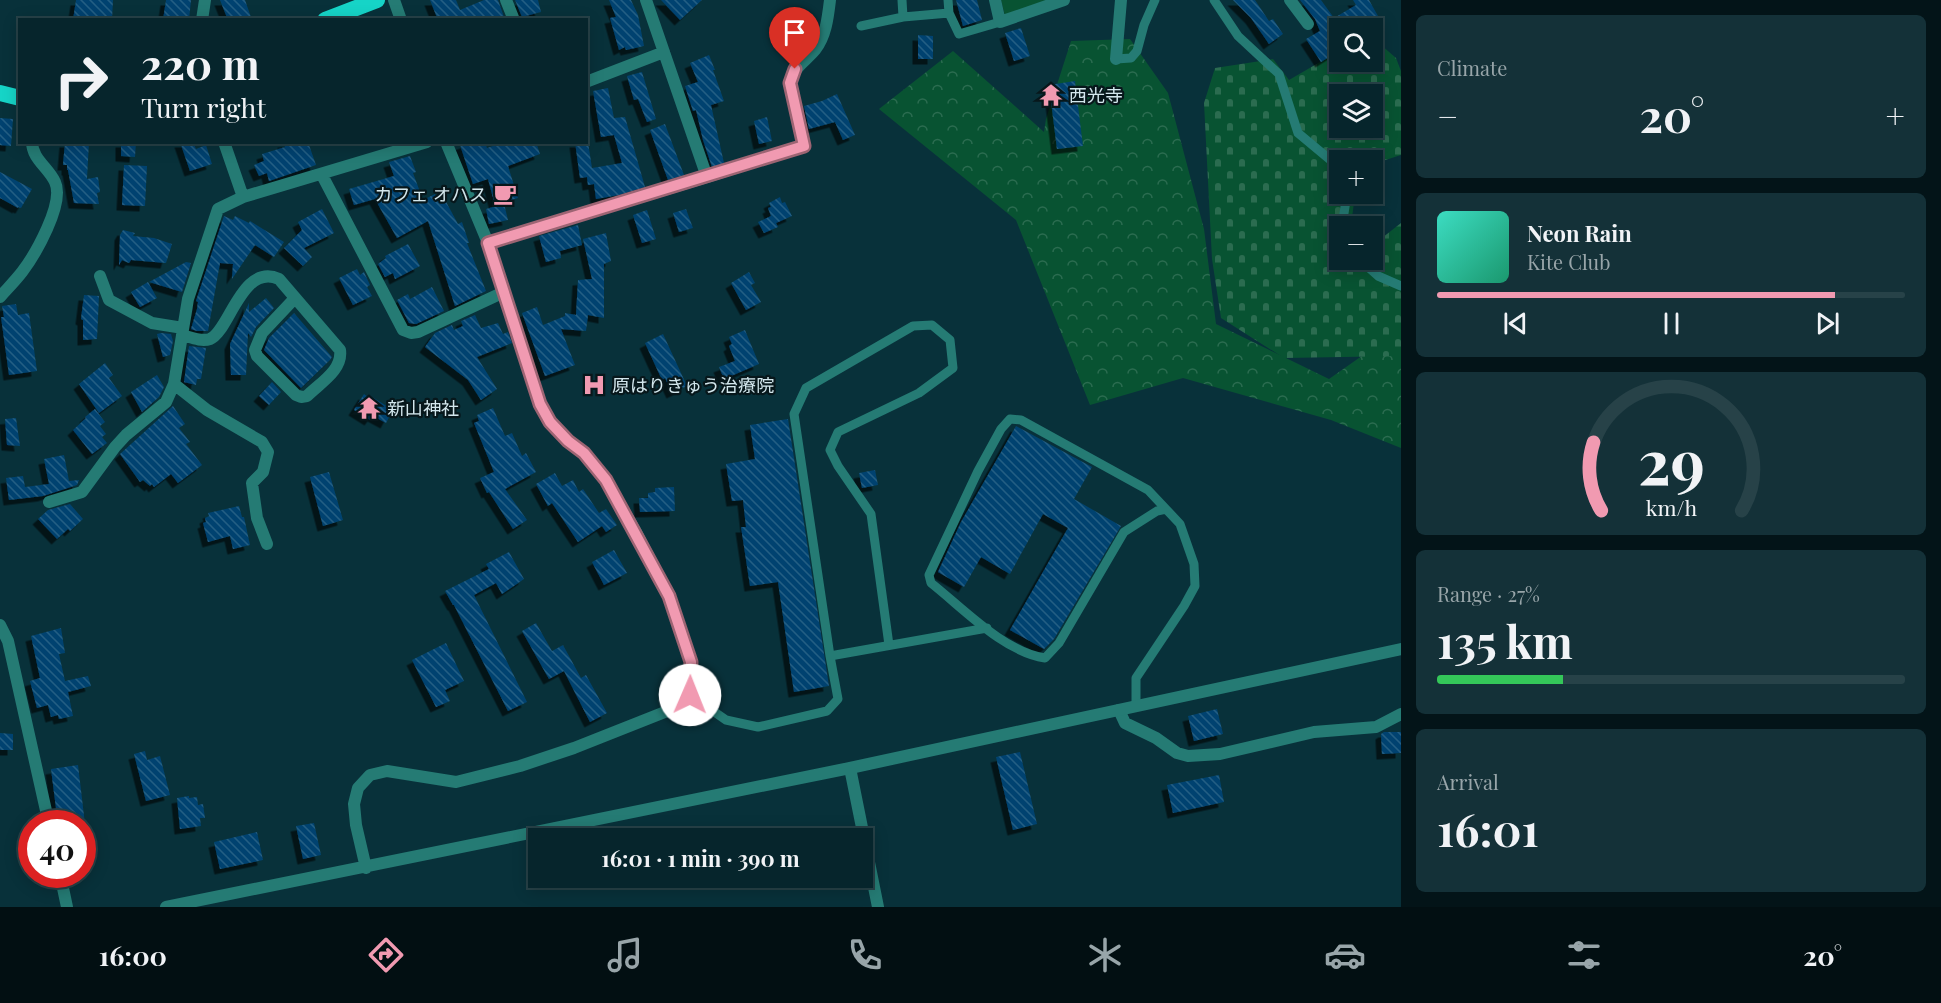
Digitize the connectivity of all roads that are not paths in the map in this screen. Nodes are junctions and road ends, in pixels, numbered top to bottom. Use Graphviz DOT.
graph roads {
  1 [pos="205,0"];
  2 [pos="377,0"];
  3 [pos="394,0"];
  4 [pos="506,0"];
  5 [pos="646,0"];
  6 [pos="830,0"];
  7 [pos="903,0"];
  8 [pos="948,0"];
  9 [pos="995,0"];
  10 [pos="1064,0"];
  11 [pos="1121,0"];
  12 [pos="1155,0"];
  13 [pos="1214,0"];
  14 [pos="1290,0"];
  15 [pos="949,13"];
  16 [pos="903,17"];
  17 [pos="202,18"];
  18 [pos="330,18"];
  19 [pos="400,18"];
  20 [pos="513,18"];
  21 [pos="1000,22"];
  22 [pos="1308,24"];
  23 [pos="861,26"];
  24 [pos="664,52"];
  25 [pos="1116,59"];
  26 [pos="588,81"];
  27 [pos="0,93"];
  28 [pos="18,98"];
  29 [pos="32,144"];
  30 [pos="225,144"];
  31 [pos="421,144"];
  32 [pos="447,144"];
  33 [pos="1329,159"];
  34 [pos="322,175"];
  35 [pos="707,177"];
  36 [pos="243,197"];
  37 [pos="488,243"];
  38 [pos="1371,270"];
  39 [pos="100,276"];
  40 [pos="1401,286"];
  41 [pos="504,292"];
  42 [pos="0,297"];
  43 [pos="295,298"];
  44 [pos="182,331"];
  45 [pos="174,384"];
  46 [pos="50,502"];
  47 [pos="1166,509"];
  48 [pos="267,544"];
  49 [pos="0,626"];
  50 [pos="987,628"];
  51 [pos="889,645"];
  52 [pos="1401,649"];
  53 [pos="831,656"];
  54 [pos="690,695"];
  55 [pos="1136,706"];
  56 [pos="1119,710"];
  57 [pos="1401,714"];
  58 [pos="850,768"];
  59 [pos="47,810"];
  60 [pos="366,868"];
  61 [pos="63,888"];
  62 [pos="67,907"];
  63 [pos="166,907"];
  64 [pos="878,907"];
  1 -- 17 [label="street"];
  2 -- 18 [label="highway"];
  3 -- 19 [label="street"];
  4 -- 20 [label="street"];
  5 -- 24 [label="street"];
  6 -- 35 [label="street"];
  7 -- 16 [label="lane"];
  8 -- 15 [label="lane"];
  9 -- 21 [label="street"];
  10 -- 21 [label="street"];
  11 -- 25 [label="street"];
  12 -- 25 [label="lane"];
  13 -- 33 [label="lane"];
  14 -- 22 [label="street"];
  15 -- 16 [label="lane"];
  15 -- 21 [label="lane"];
  16 -- 23 [label="lane"];
  24 -- 26 [label="street"];
  24 -- 35 [label="street"];
  27 -- 28 [label="highway"];
  29 -- 42 [label="street"];
  30 -- 36 [label="street"];
  31 -- 34 [label="street"];
  32 -- 37 [label="street"];
  34 -- 36 [label="street"];
  34 -- 41 [label="street"];
  35 -- 37 [label="street"];
  36 -- 44 [label="street"];
  37 -- 41 [label="street"];
  38 -- 40 [label="lane"];
  39 -- 44 [label="street"];
  41 -- 54 [label="street"];
  43 -- 43 [label="street"];
  43 -- 44 [label="street"];
  44 -- 45 [label="street"];
  45 -- 46 [label="street"];
  45 -- 48 [label="street"];
  47 -- 50 [label="lane"];
  47 -- 50 [label="lane"];
  47 -- 55 [label="lane"];
  49 -- 59 [label="street"];
  50 -- 51 [label="lane"];
  51 -- 53 [label="lane"];
  51 -- 53 [label="lane"];
  52 -- 55 [label="street"];
  53 -- 54 [label="lane"];
  54 -- 60 [label="street"];
  55 -- 56 [label="street"];
  56 -- 57 [label="street"];
  56 -- 58 [label="street"];
  58 -- 60 [label="street"];
  58 -- 64 [label="street"];
  60 -- 63 [label="street"];
  61 -- 62 [label="street"];
}
